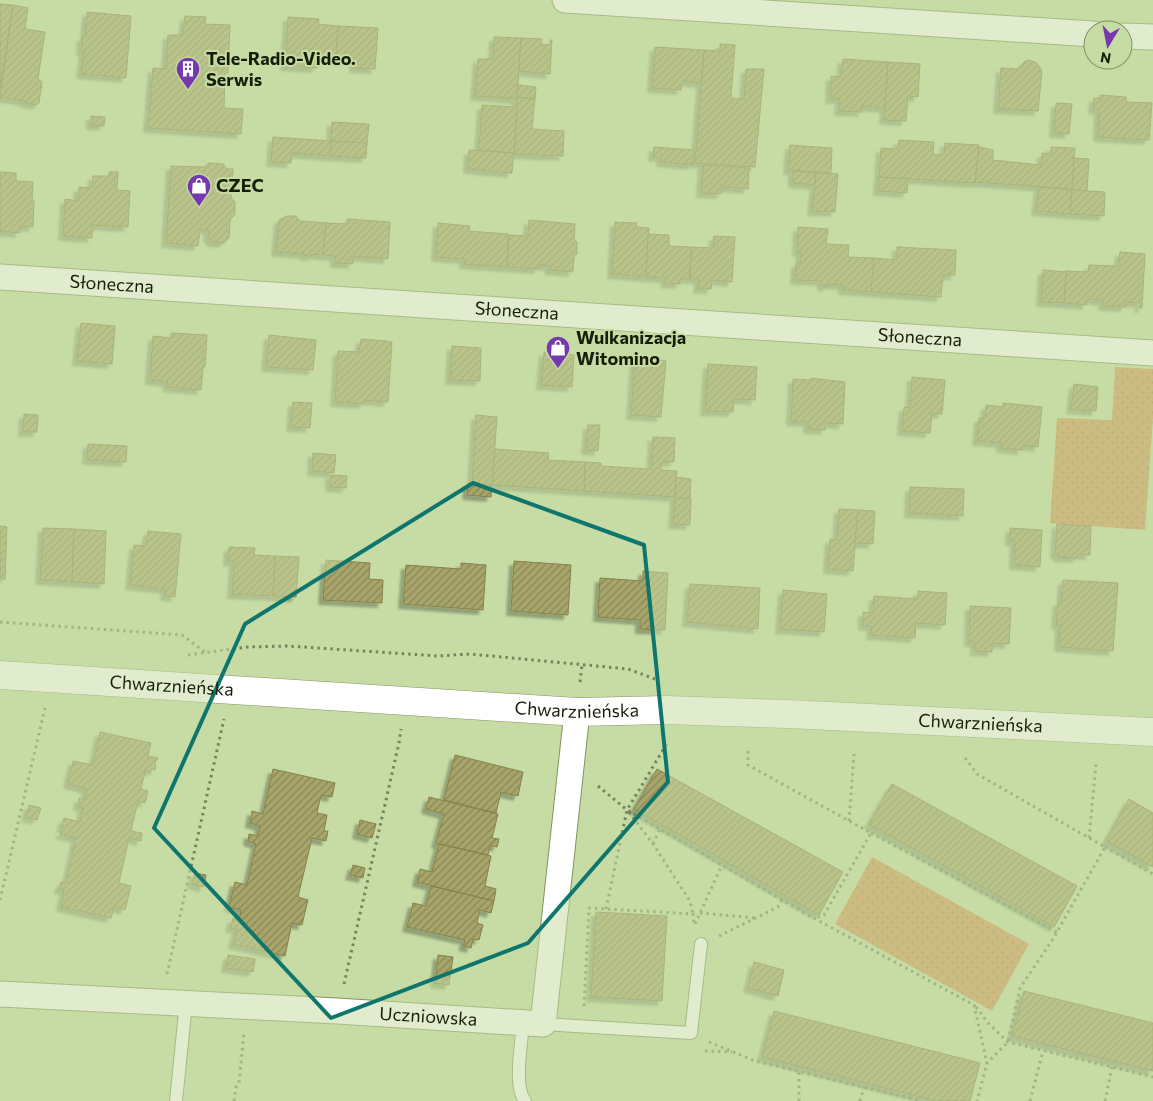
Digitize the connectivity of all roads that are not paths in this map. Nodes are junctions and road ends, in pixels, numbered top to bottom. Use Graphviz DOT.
graph roads {
  1 [pos="565,0"];
  2 [pos="1083,33"];
  3 [pos="1133,36"];
  4 [pos="1153,37"];
  5 [pos="0,277"];
  6 [pos="1153,353"];
  7 [pos="0,675"];
  8 [pos="577,712"];
  9 [pos="1153,732"];
  10 [pos="701,944"];
  11 [pos="0,994"];
  12 [pos="186,1003"];
  13 [pos="533,1023"];
  14 [pos="176,1101"];
  15 [pos="525,1101"];
  1 -- 2 [label="street"];
  3 -- 4 [label="street"];
  5 -- 6 [label="street, Słoneczna"];
  7 -- 8 [label="main road, Chwarznieńska"];
  8 -- 9 [label="main road, Chwarznieńska"];
  8 -- 13 [label="street"];
  10 -- 13 [label="lane"];
  11 -- 12 [label="street, Uczniowska"];
  12 -- 13 [label="street, Uczniowska"];
  12 -- 14 [label="lane"];
  13 -- 15 [label="lane"];
}
